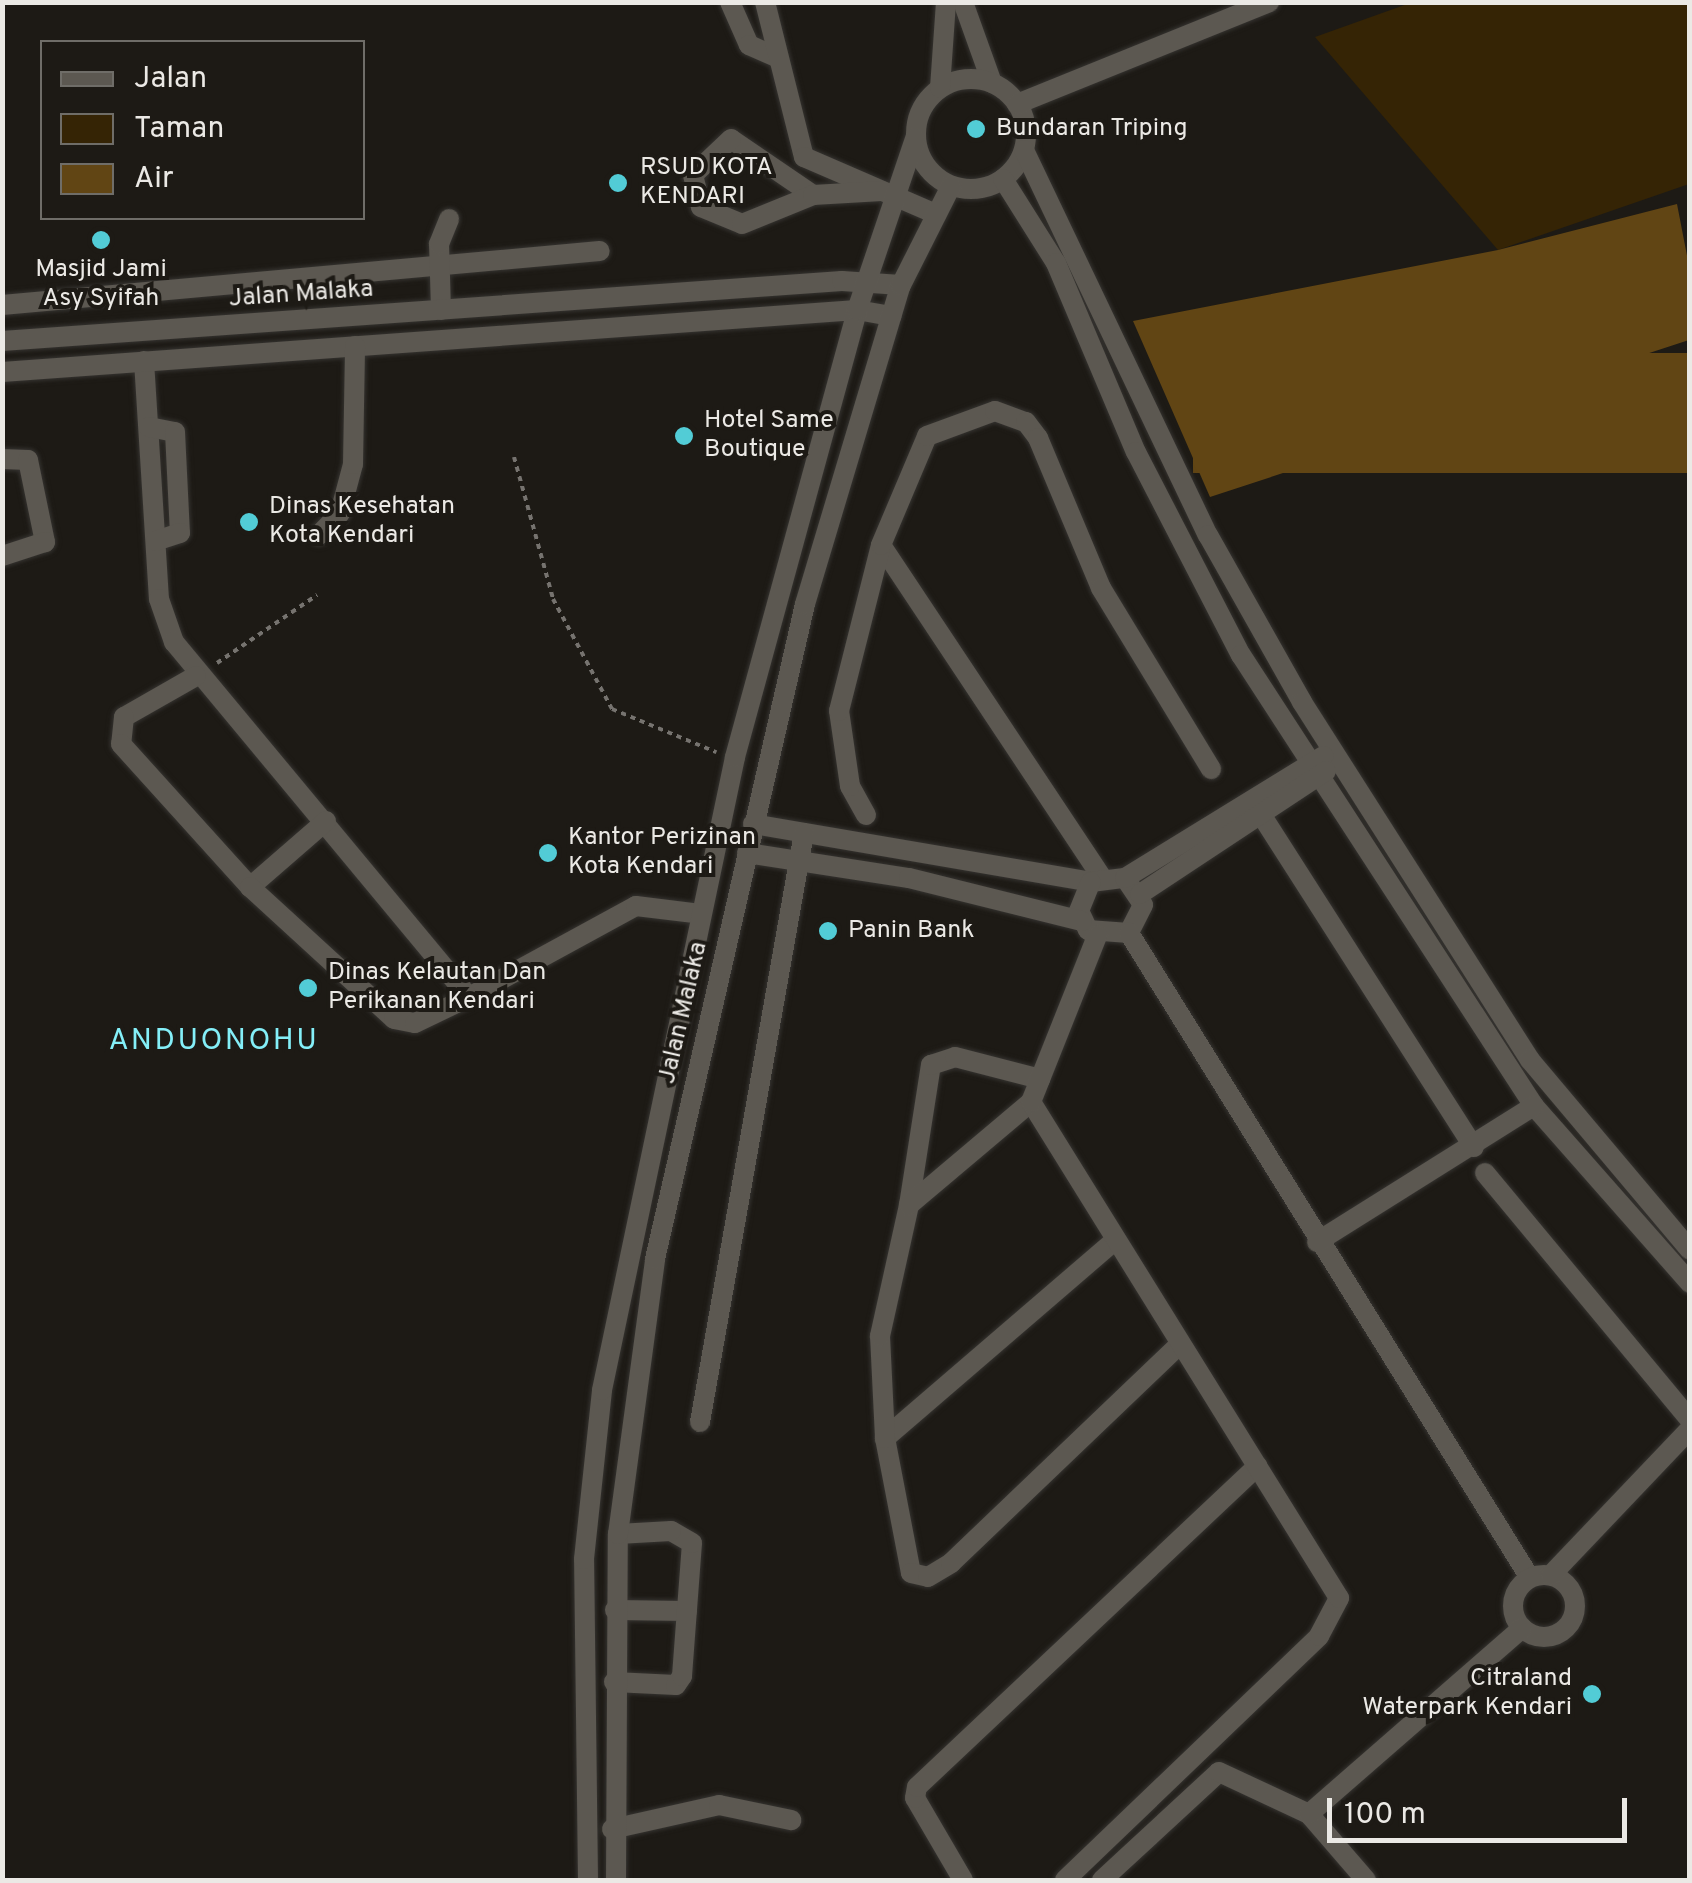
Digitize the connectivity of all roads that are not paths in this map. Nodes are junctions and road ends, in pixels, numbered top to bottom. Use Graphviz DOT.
graph roads {
  1 [pos="730,2"];
  2 [pos="765,2"];
  3 [pos="946,2"];
  4 [pos="964,2"];
  5 [pos="1269,2"];
  6 [pos="776,57"];
  7 [pos="992,84"];
  8 [pos="940,88"];
  9 [pos="1017,104"];
  10 [pos="915,138"];
  11 [pos="1024,150"];
  12 [pos="1003,179"];
  13 [pos="951,186"];
  14 [pos="888,193"];
  15 [pos="813,195"];
  16 [pos="936,214"];
  17 [pos="449,219"];
  18 [pos="600,251"];
  19 [pos="440,266"];
  20 [pos="867,283"];
  21 [pos="901,285"];
  22 [pos="2,305"];
  23 [pos="442,310"];
  24 [pos="857,310"];
  25 [pos="890,316"];
  26 [pos="28,339"];
  27 [pos="2,341"];
  28 [pos="356,346"];
  29 [pos="144,361"];
  30 [pos="30,370"];
  31 [pos="2,372"];
  32 [pos="2,459"];
  33 [pos="320,535"];
  34 [pos="880,545"];
  35 [pos="2,556"];
  36 [pos="196,676"];
  37 [pos="1337,755"];
  38 [pos="1211,769"];
  39 [pos="1307,776"];
  40 [pos="1269,804"];
  41 [pos="866,815"];
  42 [pos="326,821"];
  43 [pos="753,824"];
  44 [pos="790,830"];
  45 [pos="756,854"];
  46 [pos="793,859"];
  47 [pos="990,864"];
  48 [pos="1125,878"];
  49 [pos="1096,879"];
  50 [pos="250,887"];
  51 [pos="1140,894"];
  52 [pos="986,895"];
  53 [pos="701,914"];
  54 [pos="1090,928"];
  55 [pos="1129,933"];
  56 [pos="469,997"];
  57 [pos="1040,1079"];
  58 [pos="1031,1102"];
  59 [pos="1534,1106"];
  60 [pos="1491,1136"];
  61 [pos="1485,1173"];
  62 [pos="909,1205"];
  63 [pos="1113,1242"];
  64 [pos="1317,1242"];
  65 [pos="1690,1250"];
  66 [pos="1690,1283"];
  67 [pos="1178,1346"];
  68 [pos="1690,1420"];
  69 [pos="700,1422"];
  70 [pos="1690,1429"];
  71 [pos="885,1438"];
  72 [pos="1258,1466"];
  73 [pos="628,1533"];
  74 [pos="1541,1576"];
  75 [pos="625,1611"];
  76 [pos="686,1611"];
  77 [pos="1522,1628"];
  78 [pos="624,1683"];
  79 [pos="1309,1814"];
  80 [pos="791,1820"];
  81 [pos="612,1829"];
  82 [pos="588,1880"];
  83 [pos="616,1880"];
  84 [pos="963,1880"];
  85 [pos="1065,1880"];
  86 [pos="1102,1880"];
  87 [pos="1366,1880"];
  1 -- 6 [label="street"];
  2 -- 6 [label="street"];
  3 -- 8 [label="street"];
  4 -- 7 [label="street"];
  5 -- 9 [label="street"];
  6 -- 14 [label="street"];
  7 -- 8 [label="street"];
  7 -- 9 [label="street"];
  8 -- 10 [label="street"];
  9 -- 11 [label="street"];
  10 -- 13 [label="street"];
  10 -- 14 [label="street, Jalan Malaka"];
  11 -- 12 [label="street"];
  11 -- 37 [label="street"];
  12 -- 13 [label="street"];
  12 -- 39 [label="street"];
  13 -- 16 [label="street, Jalan Malaka"];
  14 -- 15 [label="street"];
  14 -- 16 [label="street"];
  14 -- 20 [label="street, Jalan Malaka"];
  15 -- 15 [label="street"];
  16 -- 21 [label="street, Jalan Malaka"];
  17 -- 19 [label="street"];
  18 -- 19 [label="street"];
  19 -- 22 [label="street"];
  19 -- 23 [label="street"];
  20 -- 21 [label="street, Jalan Malaka"];
  20 -- 23 [label="street, Jalan Malaka"];
  20 -- 24 [label="street, Jalan Malaka"];
  21 -- 25 [label="street, Jalan Malaka"];
  23 -- 26 [label="street, Jalan Malaka"];
  24 -- 25 [label="street"];
  24 -- 28 [label="street"];
  24 -- 53 [label="street, Jalan Malaka"];
  25 -- 43 [label="street, Jalan Malaka"];
  26 -- 27 [label="street, Jalan Malaka"];
  26 -- 30 [label="street"];
  28 -- 29 [label="street"];
  28 -- 33 [label="street"];
  29 -- 30 [label="street"];
  29 -- 36 [label="street"];
  30 -- 31 [label="street"];
  32 -- 35 [label="street"];
  34 -- 38 [label="street"];
  34 -- 41 [label="street"];
  34 -- 49 [label="street"];
  36 -- 42 [label="street"];
  36 -- 50 [label="street, Jalan Malaka"];
  37 -- 39 [label="street"];
  37 -- 65 [label="street"];
  39 -- 40 [label="street"];
  39 -- 59 [label="street"];
  40 -- 48 [label="street"];
  40 -- 51 [label="street"];
  40 -- 60 [label="street"];
  42 -- 50 [label="street"];
  42 -- 56 [label="street"];
  43 -- 44 [label="street"];
  43 -- 45 [label="street, Jalan Malaka"];
  44 -- 46 [label="street"];
  44 -- 47 [label="street"];
  45 -- 46 [label="street"];
  45 -- 73 [label="street, Jalan Malaka"];
  46 -- 52 [label="street"];
  46 -- 69 [label="street"];
  47 -- 49 [label="street"];
  47 -- 52 [label="street"];
  48 -- 49 [label="street"];
  48 -- 51 [label="street"];
  49 -- 54 [label="street"];
  50 -- 56 [label="street, Jalan Malaka"];
  51 -- 55 [label="street"];
  52 -- 54 [label="street"];
  53 -- 56 [label="street, Jalan Malaka"];
  53 -- 82 [label="street, Jalan Malaka"];
  54 -- 55 [label="street"];
  54 -- 57 [label="street"];
  55 -- 64 [label="street"];
  57 -- 58 [label="street"];
  57 -- 62 [label="street"];
  58 -- 62 [label="street"];
  58 -- 63 [label="street"];
  59 -- 60 [label="street"];
  59 -- 66 [label="street"];
  60 -- 64 [label="street"];
  61 -- 68 [label="street"];
  62 -- 71 [label="street"];
  63 -- 67 [label="street"];
  63 -- 71 [label="street"];
  64 -- 74 [label="street"];
  67 -- 71 [label="street"];
  67 -- 72 [label="street"];
  70 -- 74 [label="street"];
  72 -- 84 [label="street"];
  72 -- 85 [label="street"];
  73 -- 75 [label="street, Jalan Malaka"];
  73 -- 76 [label="street"];
  74 -- 77 [label="street"];
  74 -- 77 [label="street"];
  75 -- 76 [label="street"];
  75 -- 78 [label="street, Jalan Malaka"];
  76 -- 78 [label="street"];
  77 -- 79 [label="street"];
  78 -- 81 [label="street, Jalan Malaka"];
  79 -- 86 [label="street"];
  79 -- 87 [label="street"];
  80 -- 81 [label="street"];
  81 -- 83 [label="street, Jalan Malaka"];
}
